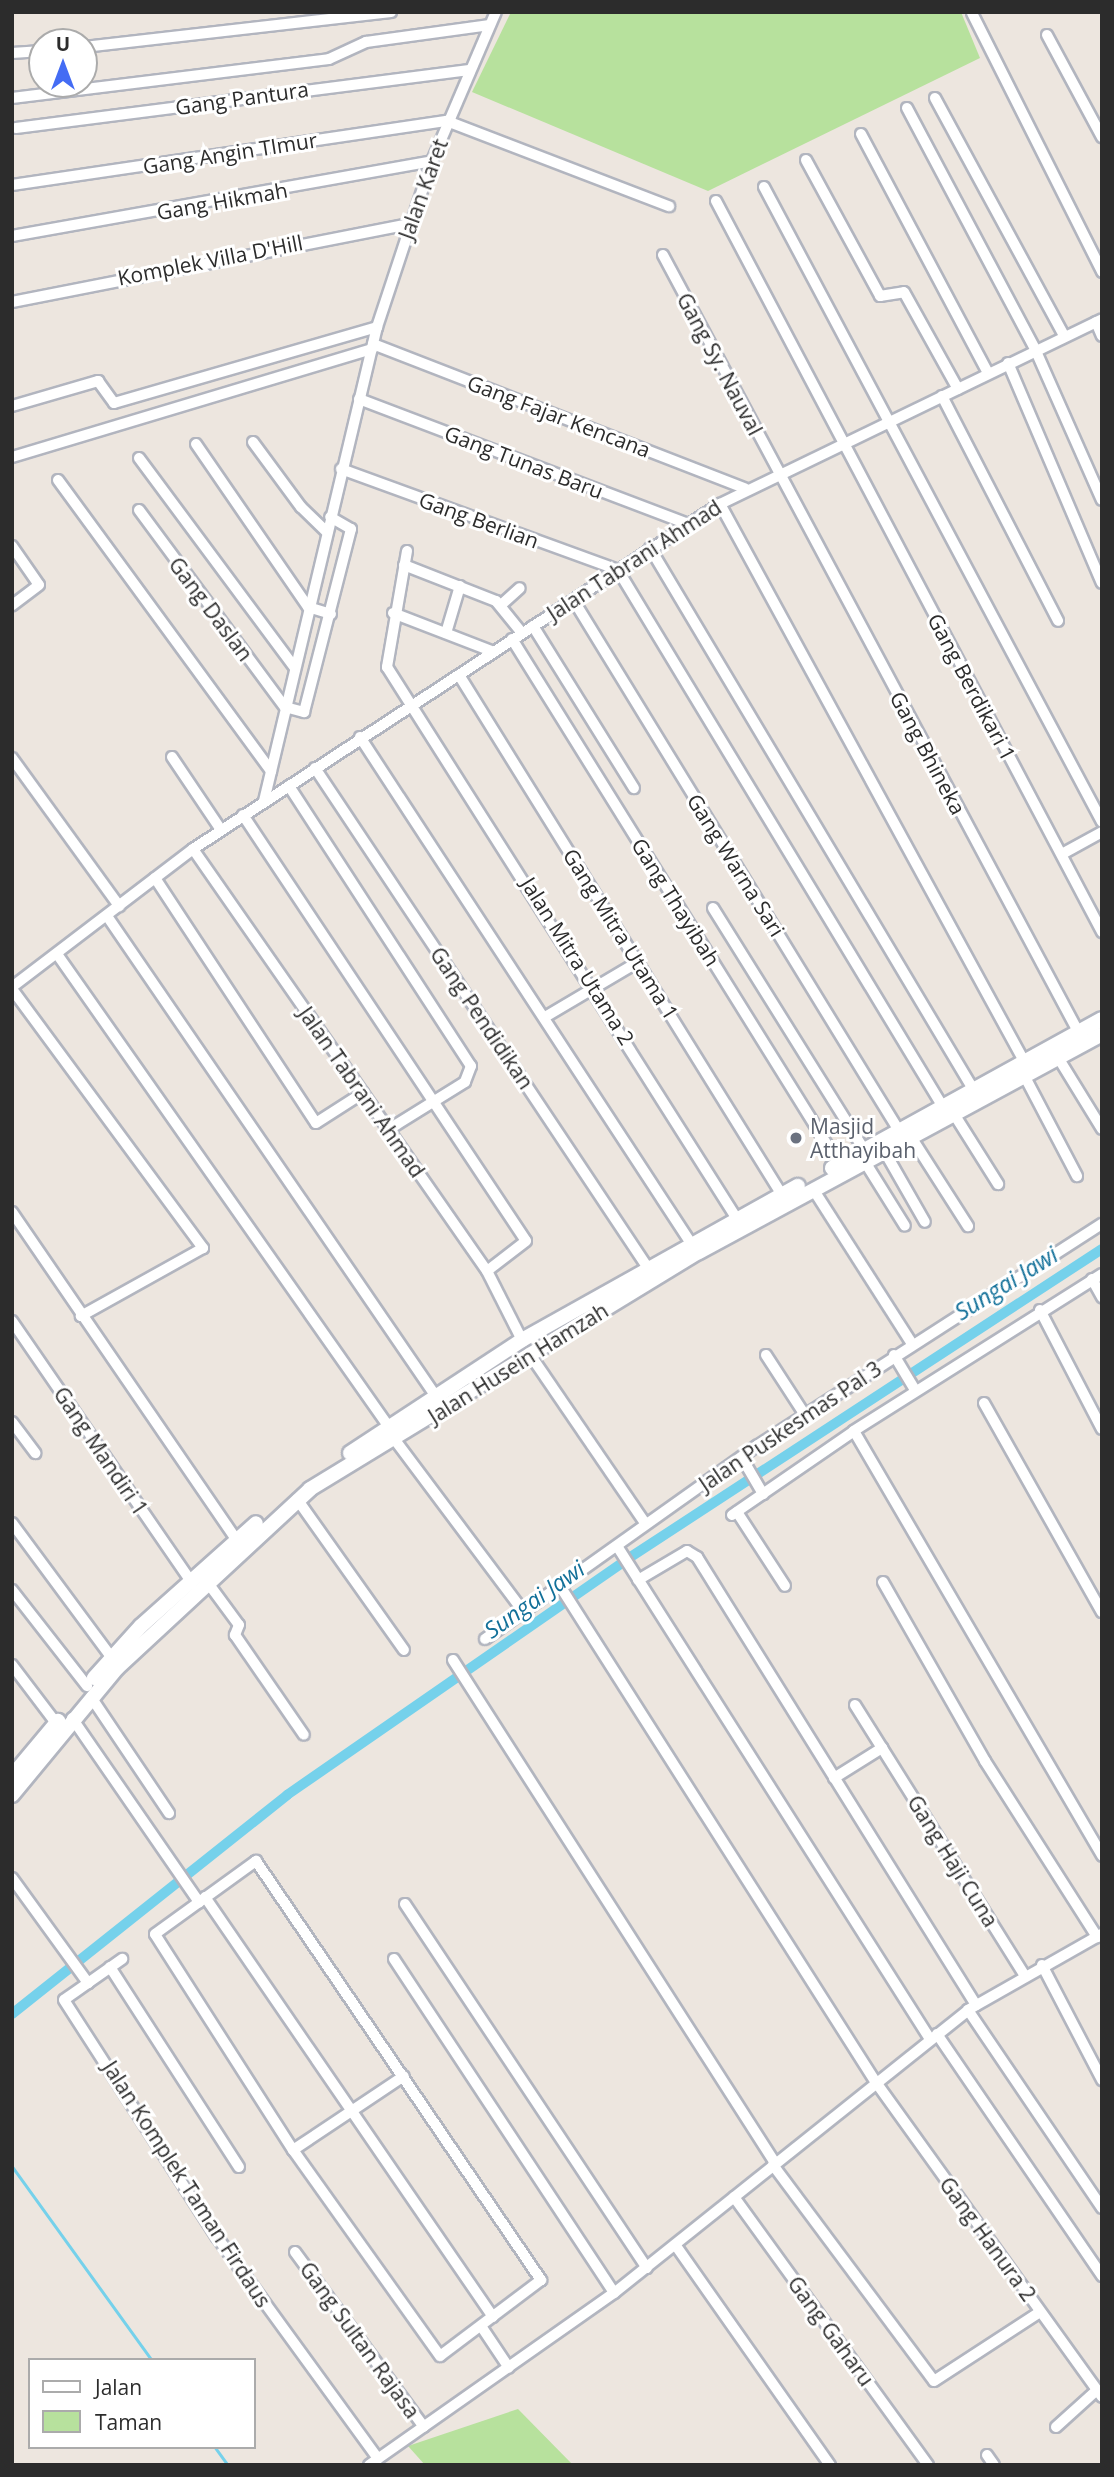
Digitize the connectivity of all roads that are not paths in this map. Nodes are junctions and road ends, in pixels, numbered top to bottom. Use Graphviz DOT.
graph roads {
  1 [pos="391,12"];
  2 [pos="496,12"];
  3 [pos="972,13"];
  4 [pos="490,25"];
  5 [pos="1047,35"];
  6 [pos="98,45"];
  7 [pos="469,70"];
  8 [pos="12,98"];
  9 [pos="935,98"];
  10 [pos="907,108"];
  11 [pos="447,121"];
  12 [pos="16,128"];
  13 [pos="861,134"];
  14 [pos="1102,137"];
  15 [pos="806,160"];
  16 [pos="432,161"];
  17 [pos="12,185"];
  18 [pos="764,187"];
  19 [pos="716,201"];
  20 [pos="669,206"];
  21 [pos="409,224"];
  22 [pos="12,236"];
  23 [pos="663,255"];
  24 [pos="1102,272"];
  25 [pos="12,302"];
  26 [pos="1099,321"];
  27 [pos="377,327"];
  28 [pos="1064,336"];
  29 [pos="1102,336"];
  30 [pos="373,347"];
  31 [pos="1035,349"];
  32 [pos="1008,363"];
  33 [pos="988,373"];
  34 [pos="958,389"];
  35 [pos="942,396"];
  36 [pos="359,399"];
  37 [pos="12,406"];
  38 [pos="891,421"];
  39 [pos="253,442"];
  40 [pos="842,443"];
  41 [pos="196,444"];
  42 [pos="12,457"];
  43 [pos="139,458"];
  44 [pos="341,469"];
  45 [pos="776,472"];
  46 [pos="58,480"];
  47 [pos="746,488"];
  48 [pos="1102,500"];
  49 [pos="720,504"];
  50 [pos="139,510"];
  51 [pos="330,517"];
  52 [pos="688,524"];
  53 [pos="326,531"];
  54 [pos="12,546"];
  55 [pos="650,548"];
  56 [pos="407,551"];
  57 [pos="404,565"];
  58 [pos="618,570"];
  59 [pos="1102,583"];
  60 [pos="460,586"];
  61 [pos="520,588"];
  62 [pos="574,601"];
  63 [pos="12,605"];
  64 [pos="500,605"];
  65 [pos="308,607"];
  66 [pos="393,613"];
  67 [pos="331,614"];
  68 [pos="1058,621"];
  69 [pos="533,626"];
  70 [pos="446,633"];
  71 [pos="517,636"];
  72 [pos="298,649"];
  73 [pos="494,652"];
  74 [pos="321,657"];
  75 [pos="294,667"];
  76 [pos="459,675"];
  77 [pos="414,706"];
  78 [pos="285,707"];
  79 [pos="360,737"];
  80 [pos="172,757"];
  81 [pos="12,758"];
  82 [pos="315,768"];
  83 [pos="271,771"];
  84 [pos="289,786"];
  85 [pos="634,788"];
  86 [pos="264,801"];
  87 [pos="243,815"];
  88 [pos="1102,822"];
  89 [pos="221,830"];
  90 [pos="1102,832"];
  91 [pos="192,849"];
  92 [pos="1062,854"];
  93 [pos="155,878"];
  94 [pos="119,906"];
  95 [pos="713,908"];
  96 [pos="107,916"];
  97 [pos="1102,932"];
  98 [pos="57,954"];
  99 [pos="638,962"];
  100 [pos="595,987"];
  101 [pos="12,988"];
  102 [pos="545,1017"];
  103 [pos="1102,1019"];
  104 [pos="1079,1033"];
  105 [pos="1102,1034"];
  106 [pos="1059,1059"];
  107 [pos="1025,1070"];
  108 [pos="973,1089"];
  109 [pos="363,1093"];
  110 [pos="432,1100"];
  111 [pos="948,1110"];
  112 [pos="1102,1129"];
  113 [pos="388,1130"];
  114 [pos="905,1133"];
  115 [pos="882,1146"];
  116 [pos="865,1156"];
  117 [pos="839,1164"];
  118 [pos="1077,1176"];
  119 [pos="998,1184"];
  120 [pos="813,1189"];
  121 [pos="782,1195"];
  122 [pos="12,1212"];
  123 [pos="737,1219"];
  124 [pos="925,1222"];
  125 [pos="1102,1224"];
  126 [pos="905,1226"];
  127 [pos="968,1226"];
  128 [pos="692,1245"];
  129 [pos="676,1260"];
  130 [pos="648,1268"];
  131 [pos="488,1272"];
  132 [pos="1097,1277"];
  133 [pos="1102,1297"];
  134 [pos="1040,1310"];
  135 [pos="80,1316"];
  136 [pos="12,1321"];
  137 [pos="912,1343"];
  138 [pos="526,1346"];
  139 [pos="766,1355"];
  140 [pos="897,1359"];
  141 [pos="913,1387"];
  142 [pos="437,1398"];
  143 [pos="984,1403"];
  144 [pos="805,1415"];
  145 [pos="12,1422"];
  146 [pos="1102,1429"];
  147 [pos="854,1431"];
  148 [pos="393,1435"];
  149 [pos="35,1453"];
  150 [pos="742,1458"];
  151 [pos="761,1490"];
  152 [pos="297,1499"];
  153 [pos="12,1523"];
  154 [pos="645,1523"];
  155 [pos="237,1540"];
  156 [pos="619,1549"];
  157 [pos="226,1556"];
  158 [pos="637,1578"];
  159 [pos="191,1581"];
  160 [pos="883,1582"];
  161 [pos="208,1583"];
  162 [pos="785,1586"];
  163 [pos="12,1590"];
  164 [pos="562,1590"];
  165 [pos="517,1603"];
  166 [pos="1102,1612"];
  167 [pos="485,1639"];
  168 [pos="404,1650"];
  169 [pos="112,1658"];
  170 [pos="456,1664"];
  171 [pos="12,1665"];
  172 [pos="89,1691"];
  173 [pos="855,1704"];
  174 [pos="72,1718"];
  175 [pos="56,1724"];
  176 [pos="304,1735"];
  177 [pos="882,1748"];
  178 [pos="12,1776"];
  179 [pos="835,1778"];
  180 [pos="13,1793"];
  181 [pos="169,1813"];
  182 [pos="1102,1856"];
  183 [pos="12,1878"];
  184 [pos="202,1900"];
  185 [pos="405,1904"];
  186 [pos="1099,1935"];
  187 [pos="122,1959"];
  188 [pos="394,1959"];
  189 [pos="1042,1965"];
  190 [pos="110,1967"];
  191 [pos="1024,1975"];
  192 [pos="84,1978"];
  193 [pos="972,2008"];
  194 [pos="933,2036"];
  195 [pos="404,2076"];
  196 [pos="1102,2080"];
  197 [pos="875,2081"];
  198 [pos="353,2112"];
  199 [pos="293,2151"];
  200 [pos="774,2164"];
  201 [pos="239,2167"];
  202 [pos="734,2197"];
  203 [pos="1102,2208"];
  204 [pos="676,2246"];
  205 [pos="295,2252"];
  206 [pos="647,2268"];
  207 [pos="1102,2276"];
  208 [pos="614,2293"];
  209 [pos="1041,2312"];
  210 [pos="493,2317"];
  211 [pos="481,2326"];
  212 [pos="509,2368"];
  213 [pos="1100,2393"];
  214 [pos="424,2427"];
  215 [pos="1056,2427"];
  216 [pos="374,2462"];
  217 [pos="830,2465"];
  218 [pos="928,2465"];
  1 -- 6 [label="street"];
  2 -- 4 [label="street, Jalan Karet"];
  3 -- 24 [label="street"];
  4 -- 7 [label="street, Jalan Karet"];
  4 -- 8 [label="street"];
  5 -- 14 [label="street"];
  7 -- 11 [label="street, Jalan Karet"];
  7 -- 12 [label="street, Gang Pantura"];
  9 -- 28 [label="street"];
  10 -- 31 [label="street"];
  11 -- 16 [label="street, Jalan Karet"];
  11 -- 17 [label="street, Gang Angin TImur"];
  11 -- 20 [label="street"];
  13 -- 33 [label="street"];
  15 -- 34 [label="street"];
  16 -- 21 [label="street, Jalan Karet"];
  16 -- 22 [label="street, Gang Hikmah"];
  18 -- 38 [label="street"];
  19 -- 40 [label="street, Gang Berdikari 1"];
  21 -- 25 [label="street, Komplek Villa D'Hill"];
  21 -- 27 [label="street, Jalan Karet"];
  23 -- 45 [label="street, Gang Sy. Nauval"];
  26 -- 28 [label="street, Jalan Tabrani Ahmad"];
  26 -- 29 [label="street"];
  27 -- 30 [label="street, Jalan Karet"];
  27 -- 37 [label="street"];
  28 -- 31 [label="street, Jalan Tabrani Ahmad"];
  30 -- 36 [label="street, Jalan Karet"];
  30 -- 42 [label="street"];
  30 -- 47 [label="street, Gang Fajar Kencana"];
  31 -- 32 [label="street, Jalan Tabrani Ahmad"];
  31 -- 48 [label="street"];
  32 -- 33 [label="street, Jalan Tabrani Ahmad"];
  32 -- 59 [label="street"];
  33 -- 34 [label="street, Jalan Tabrani Ahmad"];
  34 -- 35 [label="street, Jalan Tabrani Ahmad"];
  35 -- 38 [label="street, Jalan Tabrani Ahmad"];
  35 -- 68 [label="street"];
  36 -- 44 [label="street, Jalan Karet"];
  36 -- 52 [label="street, Gang Tunas Baru"];
  38 -- 40 [label="street, Jalan Tabrani Ahmad"];
  38 -- 88 [label="street"];
  39 -- 53 [label="street"];
  40 -- 45 [label="street, Jalan Tabrani Ahmad"];
  40 -- 92 [label="street, Gang Berdikari 1"];
  41 -- 65 [label="street"];
  43 -- 75 [label="street"];
  44 -- 51 [label="street, Jalan Karet"];
  44 -- 58 [label="street, Gang Berlian"];
  45 -- 47 [label="street, Jalan Tabrani Ahmad"];
  45 -- 104 [label="street, Gang Bhineka"];
  46 -- 83 [label="street"];
  47 -- 49 [label="street, Jalan Tabrani Ahmad"];
  49 -- 52 [label="street, Jalan Tabrani Ahmad"];
  49 -- 107 [label="street"];
  50 -- 78 [label="street, Gang Daslan"];
  51 -- 53 [label="street, Jalan Karet"];
  51 -- 67 [label="street"];
  52 -- 55 [label="street, Jalan Tabrani Ahmad"];
  53 -- 65 [label="street, Jalan Karet"];
  54 -- 63 [label="street"];
  55 -- 58 [label="street, Jalan Tabrani Ahmad"];
  55 -- 108 [label="street"];
  56 -- 57 [label="street, Jalan Mitra Utama 2"];
  57 -- 60 [label="street"];
  57 -- 66 [label="street, Jalan Mitra Utama 2"];
  58 -- 62 [label="street, Jalan Tabrani Ahmad"];
  58 -- 111 [label="street"];
  60 -- 64 [label="street"];
  60 -- 70 [label="street"];
  61 -- 64 [label="street"];
  62 -- 69 [label="street, Jalan Tabrani Ahmad"];
  62 -- 114 [label="street, Gang Warna Sari"];
  64 -- 71 [label="street, Gang Thayibah"];
  65 -- 67 [label="street"];
  65 -- 72 [label="street, Jalan Karet"];
  66 -- 70 [label="street"];
  66 -- 77 [label="street, Jalan Mitra Utama 2"];
  67 -- 74 [label="street"];
  69 -- 71 [label="street, Jalan Tabrani Ahmad"];
  69 -- 85 [label="street"];
  70 -- 73 [label="street"];
  71 -- 73 [label="street, Jalan Tabrani Ahmad"];
  71 -- 117 [label="street, Gang Thayibah"];
  72 -- 74 [label="street"];
  72 -- 75 [label="street, Jalan Karet"];
  73 -- 76 [label="street, Jalan Tabrani Ahmad"];
  74 -- 78 [label="street"];
  75 -- 78 [label="street, Jalan Karet"];
  76 -- 77 [label="street, Jalan Tabrani Ahmad"];
  76 -- 99 [label="street, Gang Mitra Utama 1"];
  77 -- 79 [label="street, Jalan Tabrani Ahmad"];
  77 -- 100 [label="street, Jalan Mitra Utama 2"];
  78 -- 83 [label="street, Jalan Karet"];
  79 -- 82 [label="street, Jalan Tabrani Ahmad"];
  79 -- 102 [label="street"];
  80 -- 89 [label="street"];
  81 -- 94 [label="street"];
  82 -- 84 [label="street, Jalan Tabrani Ahmad"];
  82 -- 130 [label="street, Gang Pendidikan"];
  83 -- 86 [label="street, Jalan Karet"];
  84 -- 86 [label="street, Jalan Tabrani Ahmad"];
  84 -- 110 [label="street"];
  86 -- 87 [label="street, Jalan Tabrani Ahmad"];
  87 -- 89 [label="street, Jalan Tabrani Ahmad"];
  87 -- 110 [label="street"];
  89 -- 91 [label="street, Jalan Tabrani Ahmad"];
  90 -- 92 [label="street"];
  91 -- 93 [label="street, Jalan Tabrani Ahmad"];
  91 -- 109 [label="street, Jalan Tabrani Ahmad"];
  92 -- 97 [label="street, Gang Berdikari 1"];
  93 -- 94 [label="street, Jalan Tabrani Ahmad"];
  93 -- 109 [label="street"];
  94 -- 96 [label="street, Jalan Tabrani Ahmad"];
  95 -- 116 [label="street"];
  96 -- 98 [label="street, Jalan Tabrani Ahmad"];
  96 -- 142 [label="street"];
  98 -- 101 [label="street, Jalan Tabrani Ahmad"];
  98 -- 148 [label="street"];
  99 -- 100 [label="street"];
  99 -- 121 [label="street, Gang Mitra Utama 1"];
  100 -- 102 [label="street"];
  100 -- 123 [label="street, Jalan Mitra Utama 2"];
  101 -- 135 [label="street"];
  102 -- 128 [label="street"];
  103 -- 104 [label="street, Jalan Husein Hamzah"];
  104 -- 107 [label="street, Jalan Husein Hamzah"];
  105 -- 106 [label="street, Jalan Husein Hamzah"];
  106 -- 107 [label="street, Jalan Husein Hamzah"];
  106 -- 112 [label="street"];
  107 -- 108 [label="street, Jalan Husein Hamzah"];
  107 -- 111 [label="street, Jalan Husein Hamzah"];
  107 -- 118 [label="street"];
  108 -- 111 [label="street, Jalan Husein Hamzah"];
  109 -- 113 [label="street, Jalan Tabrani Ahmad"];
  110 -- 113 [label="street"];
  110 -- 131 [label="street"];
  111 -- 114 [label="street, Jalan Husein Hamzah"];
  111 -- 119 [label="street"];
  113 -- 131 [label="street, Jalan Tabrani Ahmad"];
  114 -- 115 [label="street, Jalan Husein Hamzah"];
  114 -- 127 [label="street, Gang Warna Sari"];
  115 -- 116 [label="street, Jalan Husein Hamzah"];
  115 -- 124 [label="street"];
  116 -- 117 [label="street, Jalan Husein Hamzah"];
  116 -- 120 [label="street, Jalan Husein Hamzah"];
  116 -- 126 [label="street"];
  117 -- 121 [label="street, Jalan Husein Hamzah"];
  120 -- 129 [label="street, Jalan Husein Hamzah"];
  120 -- 137 [label="street"];
  121 -- 123 [label="street, Jalan Husein Hamzah"];
  122 -- 135 [label="street"];
  123 -- 128 [label="street, Jalan Husein Hamzah"];
  125 -- 137 [label="street, Jalan Puskesmas Pal 3"];
  128 -- 129 [label="street, Jalan Husein Hamzah"];
  129 -- 130 [label="street, Jalan Husein Hamzah"];
  129 -- 138 [label="street, Jalan Husein Hamzah"];
  130 -- 138 [label="street, Jalan Husein Hamzah"];
  131 -- 138 [label="street, Jalan Tabrani Ahmad"];
  132 -- 133 [label="street"];
  132 -- 134 [label="street"];
  134 -- 141 [label="street"];
  134 -- 146 [label="street"];
  135 -- 155 [label="street"];
  136 -- 159 [label="street, Gang Mandiri 1"];
  137 -- 140 [label="street, Jalan Puskesmas Pal 3"];
  138 -- 142 [label="street, Jalan Husein Hamzah"];
  138 -- 148 [label="street, Jalan Husein Hamzah"];
  138 -- 154 [label="street, Jalan Tabrani Ahmad"];
  139 -- 144 [label="street"];
  140 -- 141 [label="street"];
  140 -- 144 [label="street, Jalan Puskesmas Pal 3"];
  141 -- 147 [label="street"];
  142 -- 148 [label="street, Jalan Husein Hamzah"];
  143 -- 166 [label="street"];
  144 -- 150 [label="street, Jalan Puskesmas Pal 3"];
  145 -- 149 [label="street"];
  147 -- 151 [label="street"];
  147 -- 182 [label="street"];
  148 -- 152 [label="street, Jalan Husein Hamzah"];
  148 -- 155 [label="street, Jalan Husein Hamzah"];
  148 -- 165 [label="street"];
  150 -- 151 [label="street"];
  150 -- 154 [label="street, Jalan Puskesmas Pal 3"];
  151 -- 162 [label="street"];
  152 -- 157 [label="street, Jalan Husein Hamzah"];
  152 -- 168 [label="street"];
  153 -- 169 [label="street"];
  154 -- 156 [label="street, Jalan Puskesmas Pal 3"];
  155 -- 157 [label="street, Jalan Husein Hamzah"];
  156 -- 158 [label="street"];
  156 -- 164 [label="street, Jalan Puskesmas Pal 3"];
  157 -- 159 [label="street, Jalan Husein Hamzah"];
  157 -- 161 [label="street, Jalan Husein Hamzah"];
  158 -- 179 [label="street"];
  158 -- 194 [label="street"];
  159 -- 169 [label="street, Jalan Husein Hamzah"];
  160 -- 186 [label="street"];
  161 -- 172 [label="street, Jalan Husein Hamzah"];
  161 -- 176 [label="street"];
  163 -- 172 [label="street"];
  164 -- 167 [label="street, Jalan Puskesmas Pal 3"];
  164 -- 197 [label="street, Gang Hanura 2"];
  169 -- 172 [label="street, Jalan Husein Hamzah"];
  170 -- 200 [label="street"];
  171 -- 175 [label="street"];
  172 -- 174 [label="street, Jalan Husein Hamzah"];
  172 -- 175 [label="street, Jalan Husein Hamzah"];
  172 -- 181 [label="street"];
  173 -- 177 [label="street, Gang Haji Cuna"];
  174 -- 180 [label="street, Jalan Husein Hamzah"];
  174 -- 184 [label="street"];
  175 -- 178 [label="street, Jalan Husein Hamzah"];
  177 -- 179 [label="street"];
  177 -- 191 [label="street, Gang Haji Cuna"];
  179 -- 193 [label="street"];
  183 -- 192 [label="street"];
  184 -- 195 [label="street"];
  184 -- 198 [label="street"];
  184 -- 199 [label="street"];
  185 -- 206 [label="street"];
  186 -- 189 [label="street"];
  187 -- 190 [label="street"];
  188 -- 208 [label="street"];
  189 -- 191 [label="street"];
  189 -- 196 [label="street"];
  190 -- 192 [label="street"];
  190 -- 201 [label="street"];
  191 -- 193 [label="street"];
  192 -- 216 [label="street, Jalan Komplek Taman Firdaus"];
  193 -- 194 [label="street"];
  193 -- 203 [label="street"];
  194 -- 197 [label="street"];
  194 -- 207 [label="street"];
  195 -- 198 [label="street"];
  195 -- 210 [label="street"];
  197 -- 200 [label="street"];
  197 -- 209 [label="street, Gang Hanura 2"];
  198 -- 199 [label="street"];
  198 -- 210 [label="street"];
  199 -- 211 [label="street"];
  200 -- 202 [label="street"];
  200 -- 209 [label="street"];
  202 -- 204 [label="street"];
  202 -- 218 [label="street, Gang Gaharu"];
  204 -- 206 [label="street"];
  204 -- 217 [label="street"];
  205 -- 214 [label="street, Gang Sultan Rajasa"];
  206 -- 208 [label="street"];
  208 -- 212 [label="street"];
  209 -- 213 [label="street, Gang Hanura 2"];
  210 -- 211 [label="street"];
  211 -- 212 [label="street"];
  212 -- 214 [label="street"];
  213 -- 215 [label="street"];
  214 -- 216 [label="street"];
}
